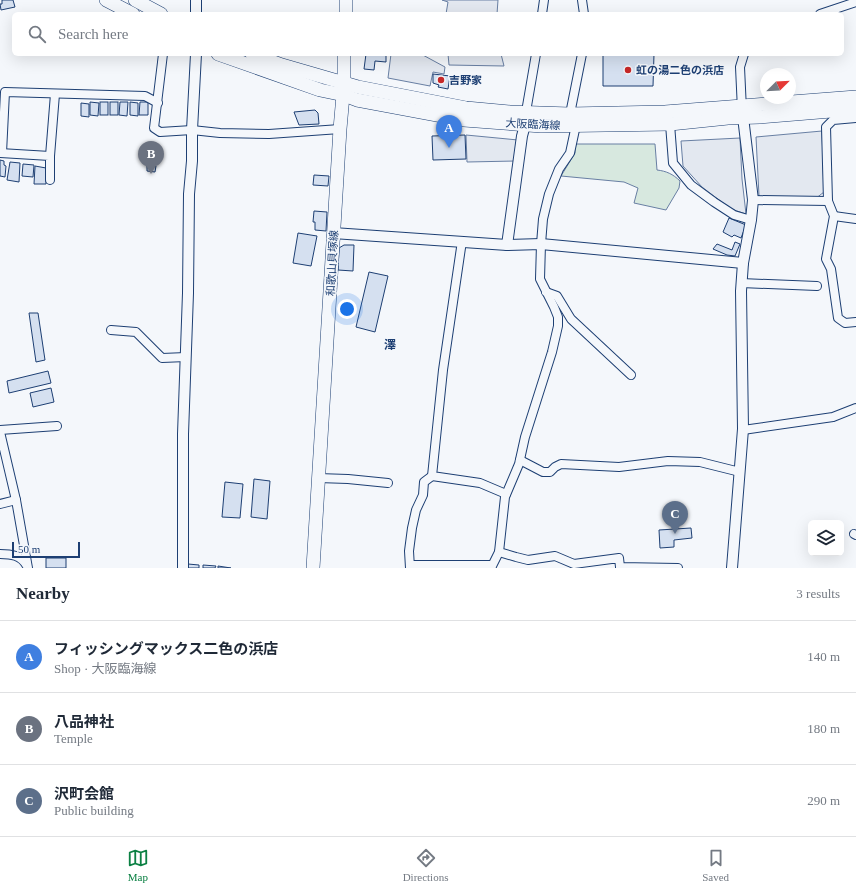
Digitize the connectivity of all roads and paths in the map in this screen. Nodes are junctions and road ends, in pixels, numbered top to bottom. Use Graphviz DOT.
graph roads {
  1 [pos="106,0"];
  2 [pos="135,0"];
  3 [pos="196,0"];
  4 [pos="346,0"];
  5 [pos="544,0"];
  6 [pos="582,0"];
  7 [pos="856,2"];
  8 [pos="129,12"];
  9 [pos="157,12"];
  10 [pos="196,12"];
  11 [pos="346,12"];
  12 [pos="542,12"];
  13 [pos="584,12"];
  14 [pos="826,12"];
  15 [pos="163,56"];
  16 [pos="196,56"];
  17 [pos="224,56"];
  18 [pos="257,56"];
  19 [pos="344,56"];
  20 [pos="536,56"];
  21 [pos="582,56"];
  22 [pos="743,56"];
  23 [pos="344,90"];
  24 [pos="55,94"];
  25 [pos="856,97"];
  26 [pos="158,103"];
  27 [pos="856,108"];
  28 [pos="742,111"];
  29 [pos="856,118"];
  30 [pos="526,119"];
  31 [pos="573,120"];
  32 [pos="670,124"];
  33 [pos="340,129"];
  34 [pos="192,130"];
  35 [pos="1,153"];
  36 [pos="50,156"];
  37 [pos="50,180"];
  38 [pos="753,200"];
  39 [pos="828,201"];
  40 [pos="834,216"];
  41 [pos="856,219"];
  42 [pos="751,220"];
  43 [pos="333,233"];
  44 [pos="462,241"];
  45 [pos="507,244"];
  46 [pos="541,244"];
  47 [pos="743,263"];
  48 [pos="741,283"];
  49 [pos="817,286"];
  50 [pos="546,292"];
  51 [pos="856,322"];
  52 [pos="111,330"];
  53 [pos="186,357"];
  54 [pos="631,375"];
  55 [pos="856,408"];
  56 [pos="57,426"];
  57 [pos="743,430"];
  58 [pos="0,431"];
  59 [pos="520,460"];
  60 [pos="3,463"];
  61 [pos="740,472"];
  62 [pos="432,476"];
  63 [pos="318,478"];
  64 [pos="388,483"];
  65 [pos="506,494"];
  66 [pos="16,500"];
  67 [pos="0,504"];
  68 [pos="499,552"];
  69 [pos="0,554"];
  70 [pos="410,566"];
  71 [pos="491,566"];
  72 [pos="28,568"];
  73 [pos="183,568"];
  74 [pos="313,568"];
  75 [pos="678,568"];
  76 [pos="732,568"];
  1 -- 8 [label="main road"];
  2 -- 9 [label="main road"];
  3 -- 10 [label="street"];
  4 -- 11 [label="main road"];
  5 -- 12 [label="street"];
  6 -- 13 [label="street"];
  7 -- 14 [label="street"];
  15 -- 26 [label="street"];
  16 -- 34 [label="street"];
  17 -- 23 [label="main road, 大阪臨海線"];
  18 -- 23 [label="main road, 大阪臨海線"];
  19 -- 23 [label="main road, 和歌山貝塚線"];
  20 -- 30 [label="street"];
  21 -- 31 [label="street"];
  22 -- 28 [label="street"];
  23 -- 30 [label="main road, 大阪臨海線"];
  23 -- 33 [label="main road, 和歌山貝塚線"];
  24 -- 26 [label="street"];
  24 -- 35 [label="street"];
  24 -- 36 [label="street"];
  25 -- 28 [label="main road, 大阪臨海線"];
  26 -- 34 [label="street"];
  27 -- 28 [label="main road, 大阪臨海線"];
  28 -- 31 [label="main road, 大阪臨海線"];
  28 -- 32 [label="main road, 大阪臨海線"];
  28 -- 38 [label="street"];
  29 -- 39 [label="street"];
  30 -- 31 [label="main road, 大阪臨海線"];
  30 -- 45 [label="street"];
  31 -- 32 [label="main road, 大阪臨海線"];
  31 -- 46 [label="street"];
  32 -- 42 [label="street"];
  33 -- 34 [label="street"];
  33 -- 43 [label="main road, 和歌山貝塚線"];
  34 -- 53 [label="street"];
  35 -- 36 [label="street"];
  36 -- 37 [label="street"];
  38 -- 39 [label="street"];
  38 -- 42 [label="street"];
  39 -- 40 [label="street"];
  40 -- 41 [label="street"];
  40 -- 51 [label="street"];
  42 -- 47 [label="street"];
  43 -- 44 [label="street"];
  43 -- 63 [label="main road, 和歌山貝塚線"];
  44 -- 45 [label="street"];
  44 -- 62 [label="street"];
  45 -- 46 [label="street"];
  46 -- 47 [label="street"];
  46 -- 50 [label="street"];
  47 -- 48 [label="street"];
  48 -- 49 [label="street"];
  48 -- 57 [label="street"];
  50 -- 54 [label="street"];
  50 -- 59 [label="street"];
  52 -- 53 [label="street"];
  53 -- 73 [label="street"];
  55 -- 57 [label="street"];
  56 -- 58 [label="street"];
  57 -- 61 [label="street"];
  58 -- 60 [label="street"];
  59 -- 61 [label="street"];
  59 -- 65 [label="street"];
  60 -- 66 [label="street"];
  61 -- 76 [label="street"];
  62 -- 65 [label="street"];
  62 -- 70 [label="street"];
  63 -- 64 [label="street"];
  63 -- 74 [label="main road, 和歌山貝塚線"];
  65 -- 68 [label="street"];
  66 -- 67 [label="street"];
  66 -- 72 [label="street"];
  68 -- 71 [label="street"];
  68 -- 75 [label="street"];
  69 -- 72 [label="street"];
  70 -- 71 [label="street"];
}
